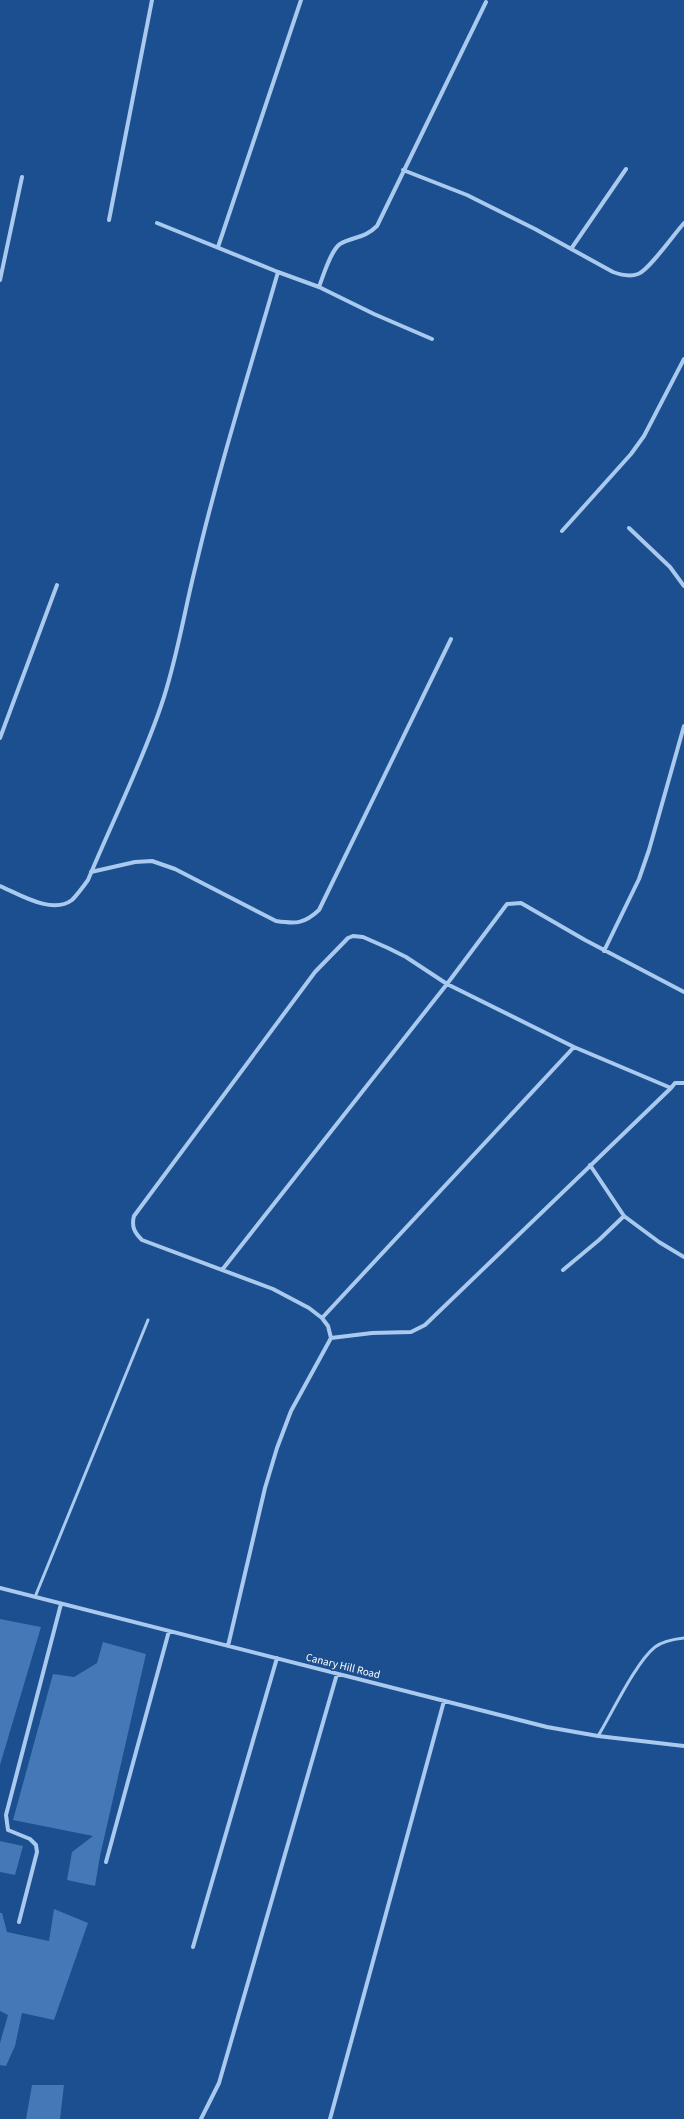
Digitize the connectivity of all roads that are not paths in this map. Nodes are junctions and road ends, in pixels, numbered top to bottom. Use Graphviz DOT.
graph roads {
  1 [pos="152,0"];
  2 [pos="300,0"];
  3 [pos="486,2"];
  4 [pos="626,169"];
  5 [pos="403,170"];
  6 [pos="22,177"];
  7 [pos="109,220"];
  8 [pos="157,223"];
  9 [pos="684,223"];
  10 [pos="218,247"];
  11 [pos="571,249"];
  12 [pos="278,272"];
  13 [pos="0,280"];
  14 [pos="319,287"];
  15 [pos="432,339"];
  16 [pos="684,358"];
  17 [pos="629,528"];
  18 [pos="562,531"];
  19 [pos="57,585"];
  20 [pos="684,586"];
  21 [pos="452,639"];
  22 [pos="684,726"];
  23 [pos="0,738"];
  24 [pos="91,872"];
  25 [pos="0,886"];
  26 [pos="604,951"];
  27 [pos="446,984"];
  28 [pos="684,992"];
  29 [pos="574,1047"];
  30 [pos="684,1083"];
  31 [pos="671,1088"];
  32 [pos="590,1165"];
  33 [pos="624,1216"];
  34 [pos="684,1257"];
  35 [pos="222,1270"];
  36 [pos="563,1270"];
  37 [pos="322,1318"];
  38 [pos="148,1320"];
  39 [pos="331,1338"];
  40 [pos="0,1588"];
  41 [pos="35,1597"];
  42 [pos="61,1604"];
  43 [pos="169,1631"];
  44 [pos="684,1638"];
  45 [pos="228,1646"];
  46 [pos="277,1658"];
  47 [pos="338,1674"];
  48 [pos="444,1701"];
  49 [pos="598,1736"];
  50 [pos="684,1746"];
  51 [pos="106,1862"];
  52 [pos="19,1922"];
  53 [pos="193,1947"];
  54 [pos="201,2119"];
  55 [pos="330,2119"];
  1 -- 7 [label="street"];
  2 -- 10 [label="street"];
  3 -- 5 [label="street"];
  4 -- 11 [label="street"];
  5 -- 11 [label="street"];
  5 -- 14 [label="street"];
  6 -- 13 [label="street"];
  8 -- 10 [label="street"];
  9 -- 11 [label="street"];
  10 -- 12 [label="street"];
  12 -- 14 [label="street"];
  12 -- 24 [label="street"];
  14 -- 15 [label="street"];
  16 -- 18 [label="street"];
  17 -- 20 [label="street"];
  19 -- 23 [label="street"];
  21 -- 24 [label="street"];
  22 -- 26 [label="street"];
  24 -- 25 [label="street"];
  26 -- 27 [label="street"];
  26 -- 28 [label="street"];
  27 -- 29 [label="street"];
  27 -- 35 [label="street"];
  27 -- 35 [label="street"];
  29 -- 31 [label="street"];
  29 -- 37 [label="street"];
  30 -- 31 [label="street"];
  31 -- 32 [label="street"];
  32 -- 33 [label="street"];
  32 -- 39 [label="street"];
  33 -- 34 [label="street"];
  33 -- 36 [label="street"];
  35 -- 37 [label="street"];
  37 -- 39 [label="street"];
  38 -- 41 [label="lane"];
  39 -- 45 [label="street"];
  40 -- 41 [label="street, Canary Hill Road"];
  41 -- 42 [label="street, Canary Hill Road"];
  42 -- 43 [label="street, Canary Hill Road"];
  42 -- 52 [label="street"];
  43 -- 45 [label="street, Canary Hill Road"];
  43 -- 51 [label="street"];
  44 -- 49 [label="lane"];
  45 -- 46 [label="street, Canary Hill Road"];
  46 -- 47 [label="street, Canary Hill Road"];
  46 -- 53 [label="street"];
  47 -- 48 [label="street, Canary Hill Road"];
  47 -- 54 [label="street"];
  48 -- 49 [label="street, Canary Hill Road"];
  48 -- 55 [label="street"];
  49 -- 50 [label="street, Canary Hill Road"];
}
